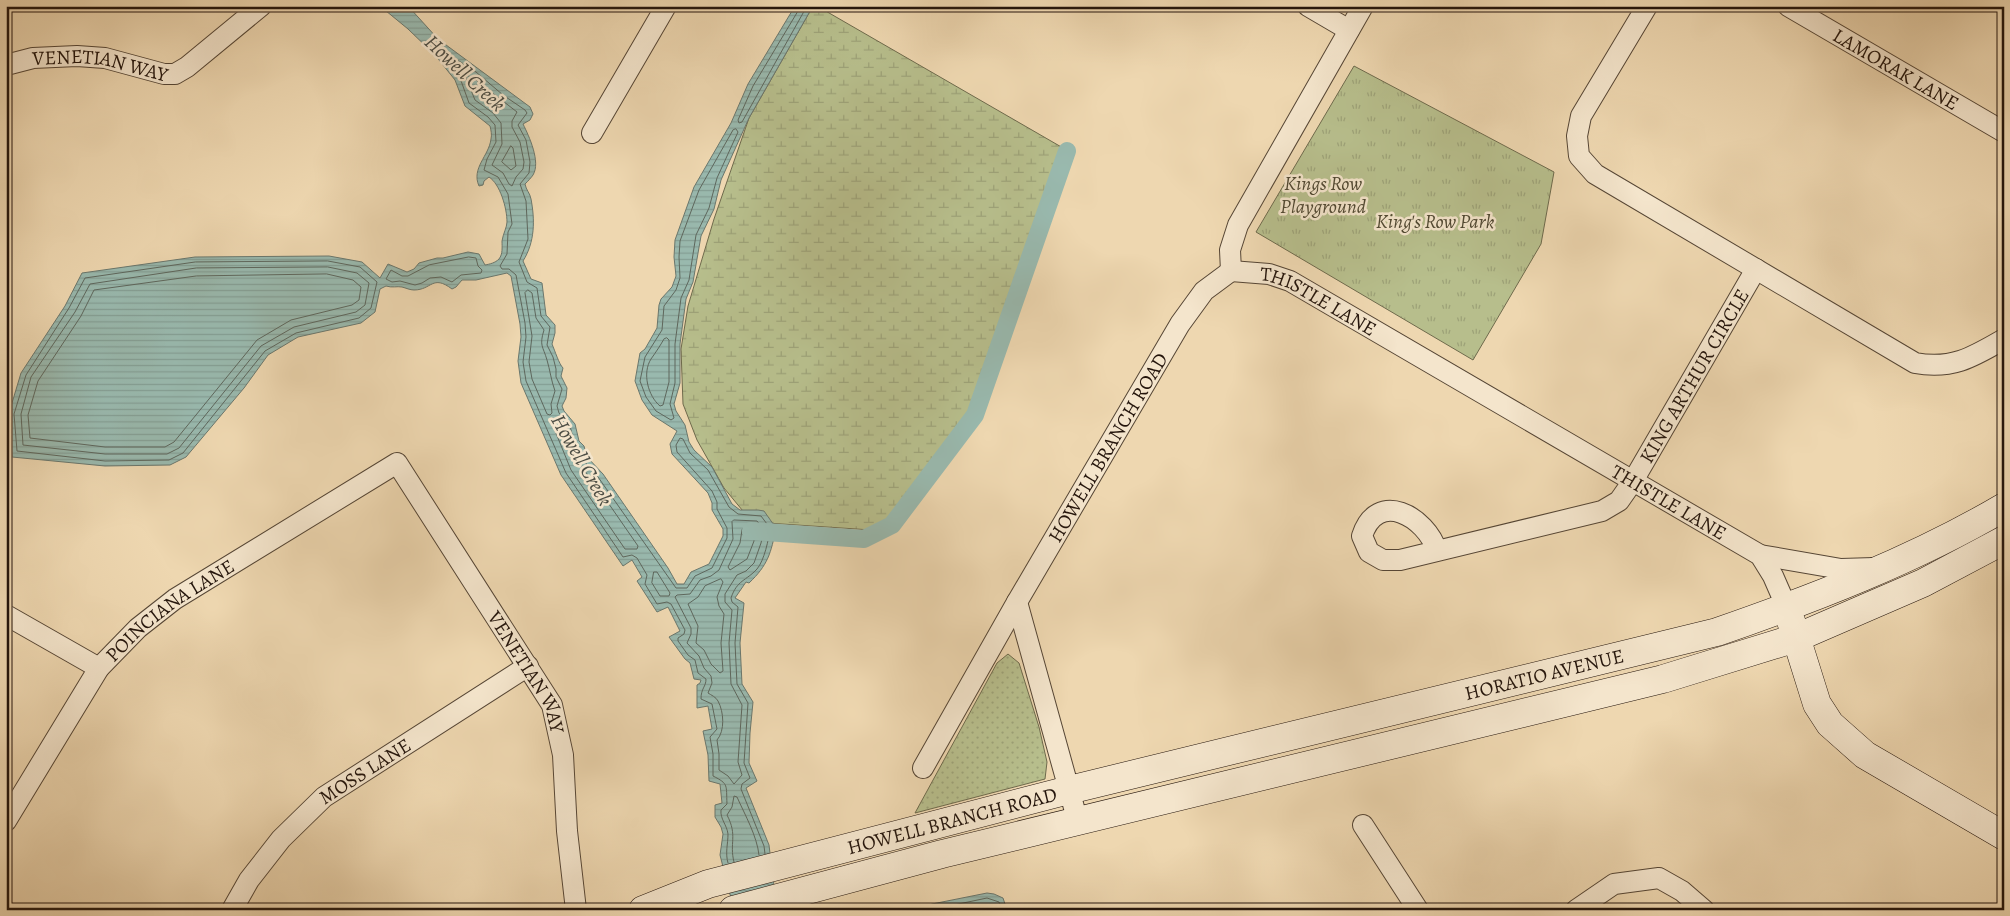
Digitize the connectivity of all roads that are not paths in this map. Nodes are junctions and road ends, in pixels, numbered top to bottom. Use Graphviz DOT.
graph roads {
  1 [pos="261,6"];
  2 [pos="666,6"];
  3 [pos="1308,6"];
  4 [pos="1363,6"];
  5 [pos="1647,6"];
  6 [pos="1788,6"];
  7 [pos="1349,30"];
  8 [pos="6,65"];
  9 [pos="2004,132"];
  10 [pos="592,133"];
  11 [pos="1756,269"];
  12 [pos="1231,271"];
  13 [pos="2004,339"];
  14 [pos="397,463"];
  15 [pos="1633,481"];
  16 [pos="1998,511"];
  17 [pos="2004,539"];
  18 [pos="1437,551"];
  19 [pos="1760,555"];
  20 [pos="1884,567"];
  21 [pos="1017,602"];
  22 [pos="1787,608"];
  23 [pos="6,615"];
  24 [pos="1796,638"];
  25 [pos="528,666"];
  26 [pos="99,668"];
  27 [pos="1428,703"];
  28 [pos="1436,734"];
  29 [pos="924,768"];
  30 [pos="1069,790"];
  31 [pos="6,821"];
  32 [pos="1078,822"];
  33 [pos="1363,825"];
  34 [pos="2004,836"];
  35 [pos="232,910"];
  36 [pos="576,910"];
  37 [pos="643,910"];
  38 [pos="733,910"];
  39 [pos="1418,910"];
  40 [pos="1576,910"];
  41 [pos="1704,910"];
  1 -- 8 [label="street, VENETIAN WAY"];
  2 -- 10 [label="street"];
  3 -- 7 [label="street"];
  4 -- 7 [label="street"];
  5 -- 11 [label="street, KING ARTHUR CIRCLE"];
  6 -- 9 [label="street, LAMORAK LANE"];
  7 -- 12 [label="street"];
  11 -- 13 [label="street, KING ARTHUR CIRCLE"];
  11 -- 15 [label="street, KING ARTHUR CIRCLE"];
  12 -- 15 [label="street, THISTLE LANE"];
  12 -- 21 [label="street, HOWELL BRANCH ROAD"];
  14 -- 25 [label="street, VENETIAN WAY"];
  14 -- 26 [label="street, POINCIANA LANE"];
  15 -- 18 [label="street, KING ARTHUR CIRCLE"];
  15 -- 19 [label="street, THISTLE LANE"];
  16 -- 17 [label="street"];
  16 -- 20 [label="main road, HORATIO AVENUE"];
  17 -- 24 [label="main road, HORATIO AVENUE"];
  19 -- 20 [label="street"];
  19 -- 22 [label="street, THISTLE LANE"];
  20 -- 22 [label="main road, HORATIO AVENUE"];
  21 -- 29 [label="street"];
  21 -- 30 [label="street, HOWELL BRANCH ROAD"];
  22 -- 24 [label="main road, THISTLE LANE"];
  22 -- 27 [label="main road, HORATIO AVENUE"];
  23 -- 26 [label="street"];
  24 -- 28 [label="main road, HORATIO AVENUE"];
  24 -- 34 [label="main road, THISTLE LANE"];
  25 -- 35 [label="street, MOSS LANE"];
  25 -- 36 [label="street, VENETIAN WAY"];
  26 -- 31 [label="street, POINCIANA LANE"];
  27 -- 28 [label="main road"];
  27 -- 30 [label="main road, HORATIO AVENUE"];
  28 -- 32 [label="main road, HORATIO AVENUE"];
  30 -- 32 [label="street"];
  30 -- 37 [label="main road, HOWELL BRANCH ROAD"];
  32 -- 38 [label="main road, HOWELL BRANCH ROAD"];
  33 -- 39 [label="street"];
  40 -- 41 [label="street"];
}
